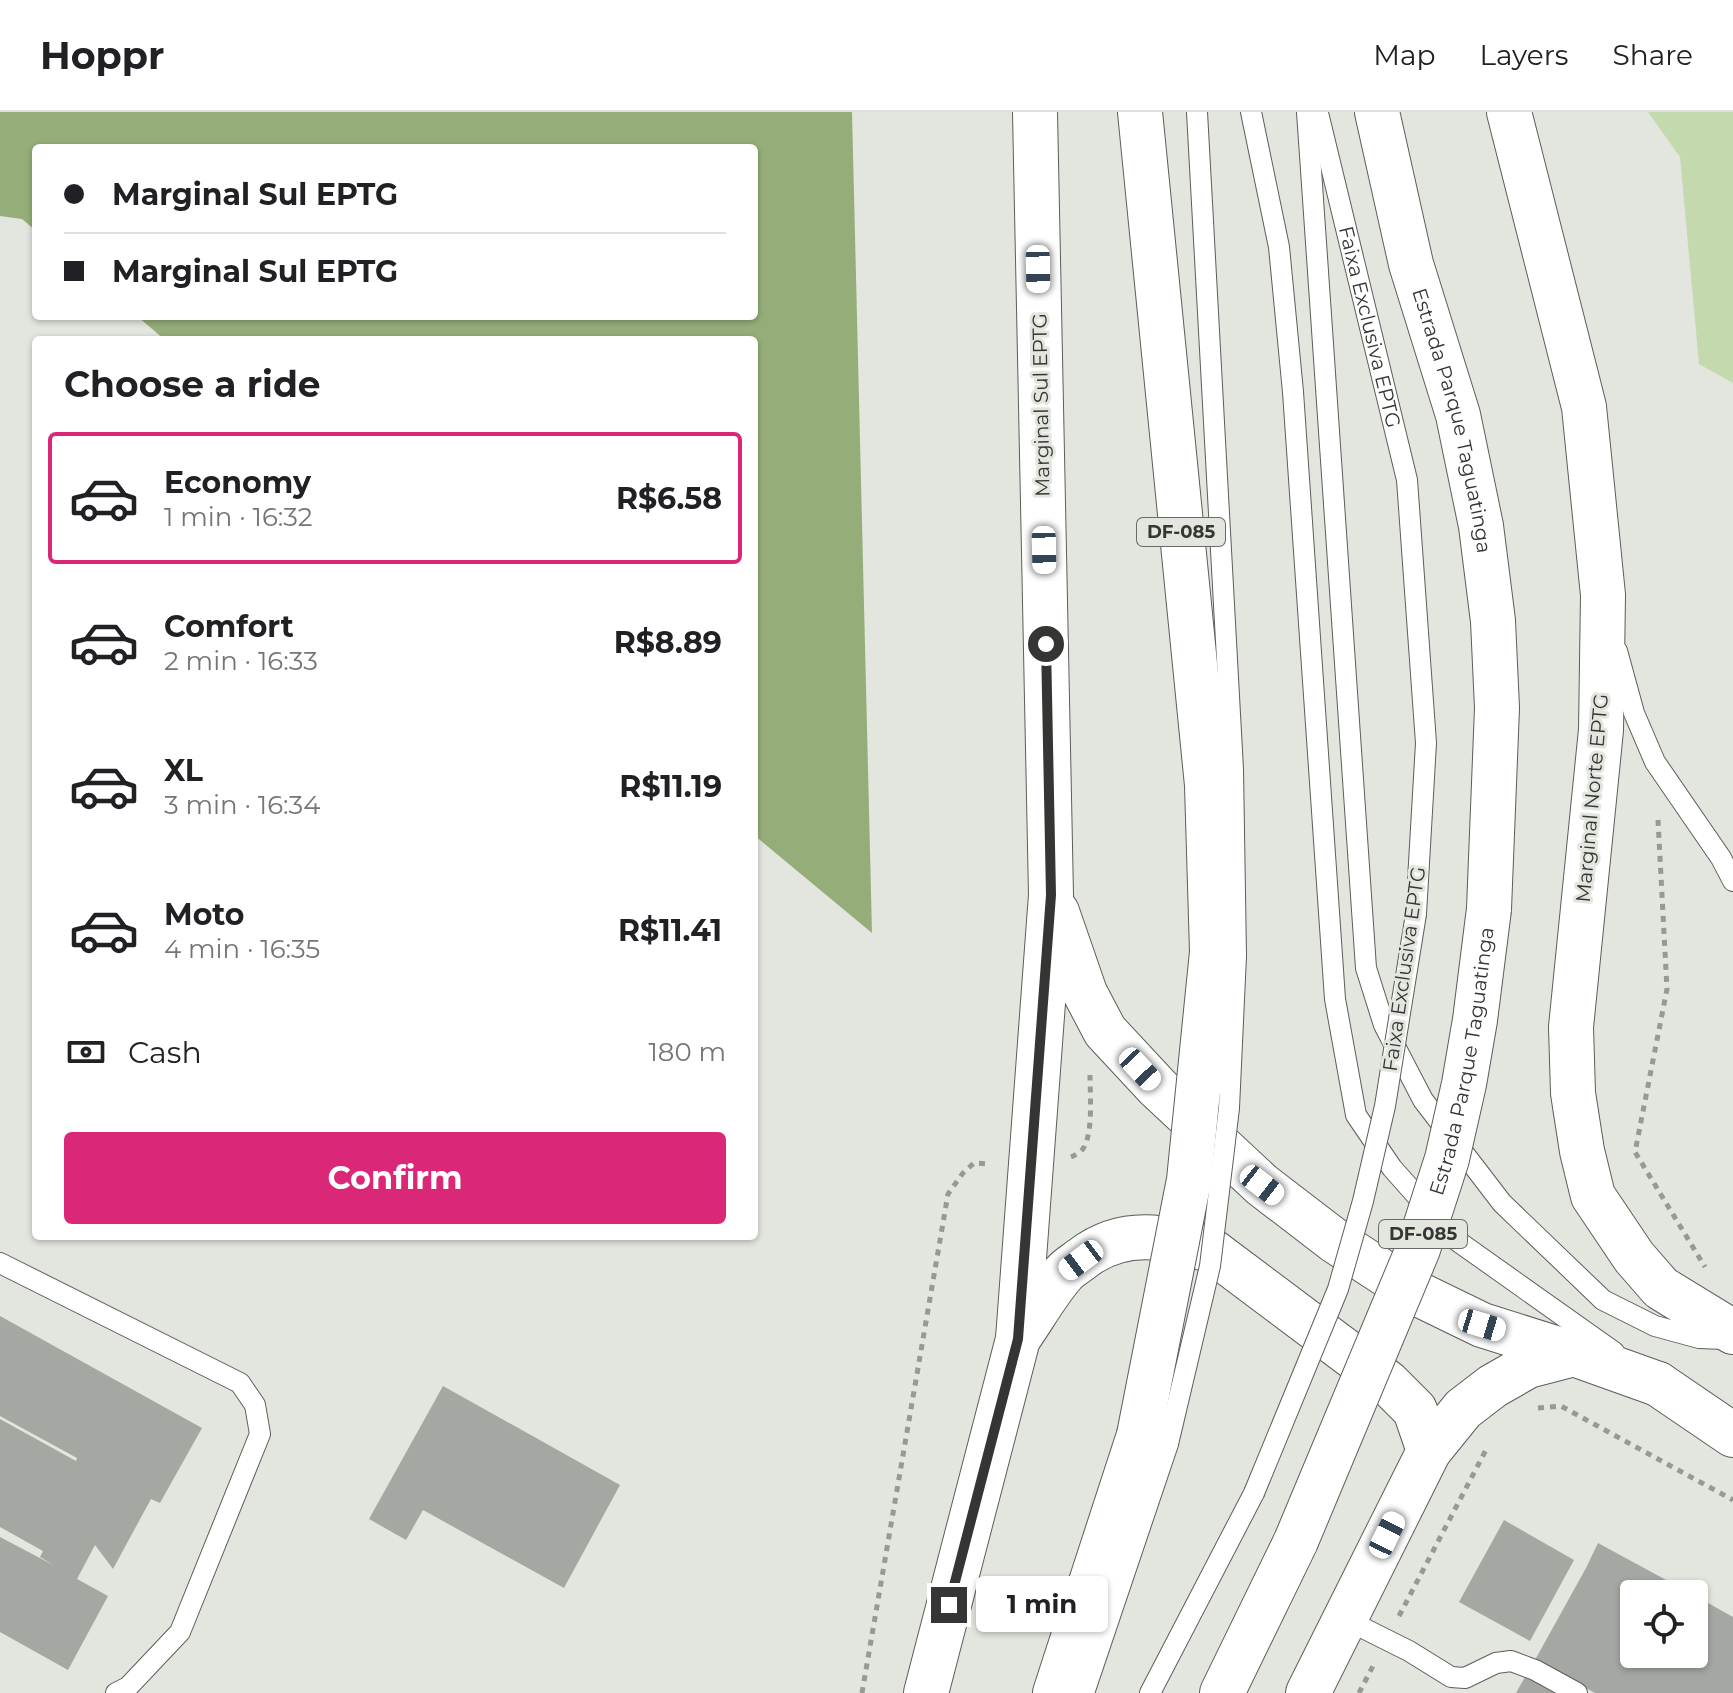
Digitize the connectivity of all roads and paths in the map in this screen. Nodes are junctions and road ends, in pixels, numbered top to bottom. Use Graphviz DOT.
graph roads {
  1 [pos="1035,112"];
  2 [pos="1140,112"];
  3 [pos="1197,112"];
  4 [pos="1251,112"];
  5 [pos="1307,112"];
  6 [pos="1317,112"];
  7 [pos="1377,112"];
  8 [pos="1509,112"];
  9 [pos="1603,595"];
  10 [pos="1733,881"];
  11 [pos="1051,895"];
  12 [pos="1224,954"];
  13 [pos="0,1263"];
  14 [pos="1733,1332"];
  15 [pos="1018,1339"];
  16 [pos="1733,1339"];
  17 [pos="1574,1354"];
  18 [pos="1658,1384"];
  19 [pos="1534,1408"];
  20 [pos="1733,1435"];
  21 [pos="1154,1440"];
  22 [pos="1488,1446"];
  23 [pos="1429,1451"];
  24 [pos="1733,1500"];
  25 [pos="1345,1619"];
  26 [pos="1387,1640"];
  27 [pos="116,1693"];
  28 [pos="926,1693"];
  29 [pos="1055,1693"];
  30 [pos="1084,1693"];
  31 [pos="1150,1693"];
  32 [pos="1222,1693"];
  33 [pos="1308,1693"];
  34 [pos="1359,1693"];
  35 [pos="1577,1693"];
  1 -- 11 [label="main road, Marginal Sul EPTG"];
  2 -- 12 [label="main road, DF-085"];
  3 -- 12 [label="lane"];
  4 -- 18 [label="lane"];
  5 -- 16 [label="lane"];
  6 -- 31 [label="lane, Faixa Exclusiva EPTG, bridge"];
  7 -- 32 [label="main road, Estrada Parque Taguatinga / DF-085, bridge"];
  8 -- 9 [label="main road, Marginal Norte EPTG"];
  9 -- 10 [label="lane"];
  9 -- 14 [label="main road, Marginal Norte EPTG"];
  11 -- 15 [label="main road, Marginal Sul EPTG"];
  11 -- 17 [label="main road"];
  12 -- 21 [label="main road, DF-085, bridge"];
  13 -- 27 [label="lane"];
  15 -- 23 [label="main road"];
  15 -- 28 [label="main road, Marginal Sul EPTG"];
  17 -- 18 [label="main road"];
  17 -- 23 [label="main road"];
  18 -- 20 [label="main road"];
  19 -- 24 [label="path"];
  21 -- 29 [label="main road, DF-085"];
  21 -- 30 [label="lane"];
  22 -- 26 [label="path"];
  23 -- 25 [label="main road"];
  25 -- 26 [label="lane"];
  25 -- 33 [label="main road"];
  26 -- 34 [label="path"];
  26 -- 35 [label="lane"];
}
